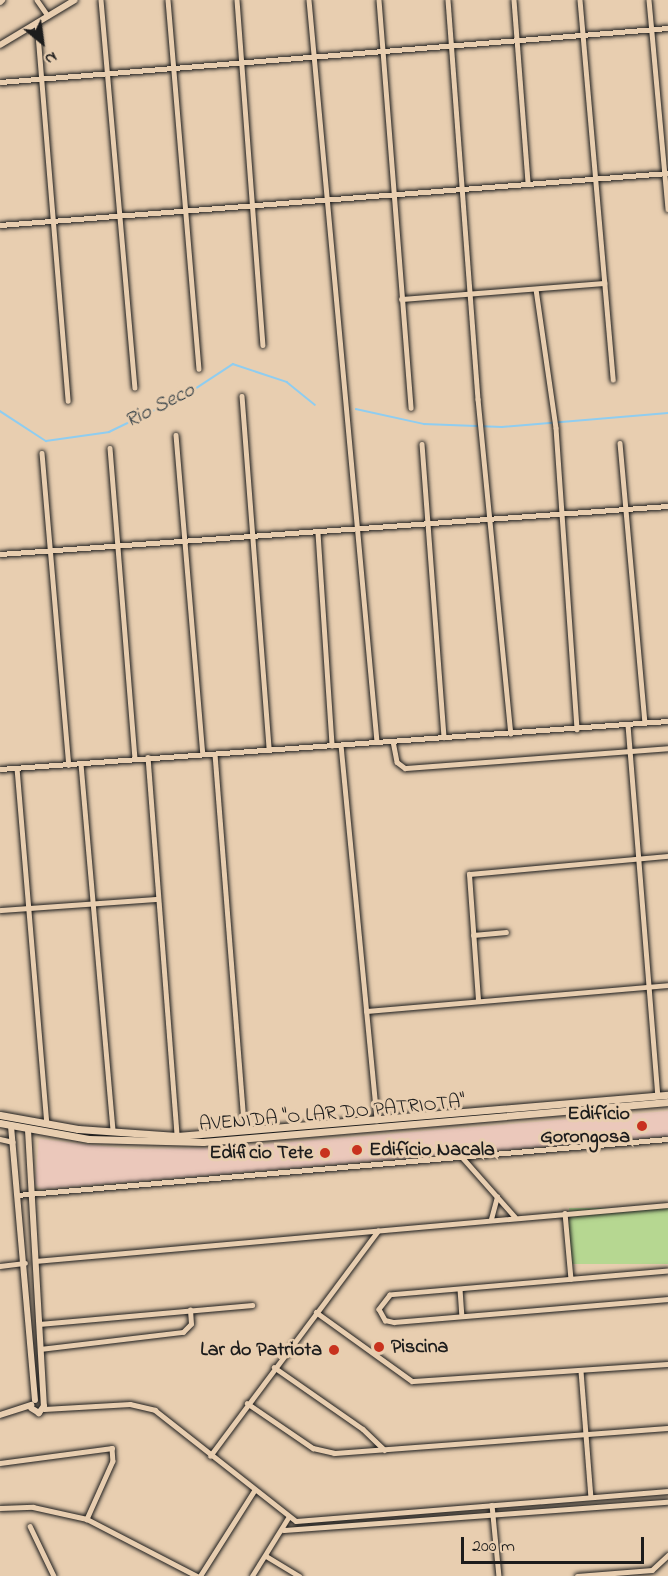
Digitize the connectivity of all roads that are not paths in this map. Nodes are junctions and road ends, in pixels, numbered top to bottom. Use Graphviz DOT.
graph roads {
  1 [pos="37,0"];
  2 [pos="75,0"];
  3 [pos="101,0"];
  4 [pos="168,0"];
  5 [pos="237,0"];
  6 [pos="309,0"];
  7 [pos="379,0"];
  8 [pos="448,0"];
  9 [pos="514,0"];
  10 [pos="580,0"];
  11 [pos="649,0"];
  12 [pos="48,16"];
  13 [pos="37,22"];
  14 [pos="668,28"];
  15 [pos="652,30"];
  16 [pos="583,35"];
  17 [pos="517,39"];
  18 [pos="0,45"];
  19 [pos="453,46"];
  20 [pos="384,51"];
  21 [pos="315,57"];
  22 [pos="244,63"];
  23 [pos="174,68"];
  24 [pos="109,75"];
  25 [pos="41,79"];
  26 [pos="0,82"];
  27 [pos="667,173"];
  28 [pos="596,177"];
  29 [pos="528,182"];
  30 [pos="462,188"];
  31 [pos="392,192"];
  32 [pos="324,198"];
  33 [pos="255,206"];
  34 [pos="668,208"];
  35 [pos="187,212"];
  36 [pos="119,214"];
  37 [pos="52,220"];
  38 [pos="0,225"];
  39 [pos="604,283"];
  40 [pos="536,289"];
  41 [pos="469,293"];
  42 [pos="401,299"];
  43 [pos="263,345"];
  44 [pos="199,369"];
  45 [pos="613,380"];
  46 [pos="135,388"];
  47 [pos="242,396"];
  48 [pos="68,401"];
  49 [pos="411,408"];
  50 [pos="176,435"];
  51 [pos="620,443"];
  52 [pos="422,444"];
  53 [pos="110,448"];
  54 [pos="42,453"];
  55 [pos="668,506"];
  56 [pos="626,508"];
  57 [pos="560,514"];
  58 [pos="493,521"];
  59 [pos="428,525"];
  60 [pos="358,530"];
  61 [pos="318,533"];
  62 [pos="252,537"];
  63 [pos="187,542"];
  64 [pos="117,547"];
  65 [pos="50,550"];
  66 [pos="0,554"];
  67 [pos="668,721"];
  68 [pos="645,723"];
  69 [pos="628,725"];
  70 [pos="577,729"];
  71 [pos="511,733"];
  72 [pos="444,737"];
  73 [pos="393,741"];
  74 [pos="377,742"];
  75 [pos="341,745"];
  76 [pos="332,746"];
  77 [pos="668,748"];
  78 [pos="269,749"];
  79 [pos="629,752"];
  80 [pos="203,754"];
  81 [pos="214,754"];
  82 [pos="148,757"];
  83 [pos="135,758"];
  84 [pos="81,764"];
  85 [pos="69,765"];
  86 [pos="17,768"];
  87 [pos="0,769"];
  88 [pos="668,856"];
  89 [pos="637,859"];
  90 [pos="157,899"];
  91 [pos="94,902"];
  92 [pos="28,908"];
  93 [pos="0,910"];
  94 [pos="506,932"];
  95 [pos="472,935"];
  96 [pos="668,985"];
  97 [pos="648,987"];
  98 [pos="478,1000"];
  99 [pos="366,1011"];
  100 [pos="668,1095"];
  101 [pos="658,1096"];
  102 [pos="668,1102"];
  103 [pos="0,1115"];
  104 [pos="377,1120"];
  105 [pos="0,1123"];
  106 [pos="47,1124"];
  107 [pos="11,1126"];
  108 [pos="28,1130"];
  109 [pos="245,1131"];
  110 [pos="113,1132"];
  111 [pos="177,1136"];
  112 [pos="0,1139"];
  113 [pos="668,1139"];
  114 [pos="13,1142"];
  115 [pos="462,1156"];
  116 [pos="30,1194"];
  117 [pos="17,1195"];
  118 [pos="497,1197"];
  119 [pos="668,1205"];
  120 [pos="565,1213"];
  121 [pos="515,1217"];
  122 [pos="491,1219"];
  123 [pos="378,1231"];
  124 [pos="35,1261"];
  125 [pos="25,1263"];
  126 [pos="0,1266"];
  127 [pos="668,1271"];
  128 [pos="571,1279"];
  129 [pos="460,1289"];
  130 [pos="668,1299"];
  131 [pos="252,1305"];
  132 [pos="190,1310"];
  133 [pos="316,1312"];
  134 [pos="462,1316"];
  135 [pos="39,1324"];
  136 [pos="40,1349"];
  137 [pos="668,1364"];
  138 [pos="274,1367"];
  139 [pos="581,1371"];
  140 [pos="35,1400"];
  141 [pos="247,1403"];
  142 [pos="44,1406"];
  143 [pos="31,1408"];
  144 [pos="0,1415"];
  145 [pos="668,1428"];
  146 [pos="585,1434"];
  147 [pos="385,1450"];
  148 [pos="210,1456"];
  149 [pos="0,1463"];
  150 [pos="254,1491"];
  151 [pos="668,1491"];
  152 [pos="591,1497"];
  153 [pos="668,1502"];
  154 [pos="492,1505"];
  155 [pos="0,1508"];
  156 [pos="493,1516"];
  157 [pos="288,1518"];
  158 [pos="87,1519"];
  159 [pos="30,1526"];
  160 [pos="283,1530"];
  161 [pos="266,1556"];
  162 [pos="668,1556"];
  163 [pos="601,1575"];
  164 [pos="54,1576"];
  165 [pos="199,1576"];
  166 [pos="252,1576"];
  167 [pos="299,1576"];
  168 [pos="499,1576"];
  169 [pos="577,1576"];
  1 -- 12 [label="street"];
  2 -- 12 [label="street"];
  3 -- 24 [label="street"];
  4 -- 23 [label="street"];
  5 -- 22 [label="street"];
  6 -- 21 [label="street"];
  7 -- 20 [label="street"];
  8 -- 19 [label="street"];
  9 -- 17 [label="street"];
  10 -- 16 [label="street"];
  11 -- 15 [label="street"];
  12 -- 13 [label="street"];
  13 -- 18 [label="street"];
  13 -- 25 [label="street"];
  14 -- 15 [label="street"];
  15 -- 16 [label="street"];
  15 -- 27 [label="street"];
  16 -- 17 [label="street"];
  16 -- 28 [label="street"];
  17 -- 19 [label="street"];
  17 -- 29 [label="street"];
  19 -- 20 [label="street"];
  19 -- 30 [label="street"];
  20 -- 21 [label="street"];
  20 -- 31 [label="street"];
  21 -- 22 [label="street"];
  21 -- 32 [label="street"];
  22 -- 23 [label="street"];
  22 -- 33 [label="street"];
  23 -- 24 [label="street"];
  23 -- 35 [label="street"];
  24 -- 25 [label="street"];
  24 -- 36 [label="street"];
  25 -- 26 [label="street"];
  25 -- 37 [label="street"];
  27 -- 28 [label="street"];
  27 -- 34 [label="street"];
  28 -- 29 [label="street"];
  28 -- 39 [label="street"];
  29 -- 30 [label="street"];
  30 -- 31 [label="street"];
  30 -- 41 [label="street"];
  31 -- 32 [label="street"];
  31 -- 42 [label="street"];
  32 -- 33 [label="street"];
  32 -- 60 [label="street"];
  33 -- 35 [label="street"];
  33 -- 43 [label="street"];
  35 -- 36 [label="street"];
  35 -- 44 [label="street"];
  36 -- 37 [label="street"];
  36 -- 46 [label="street"];
  37 -- 38 [label="street"];
  37 -- 48 [label="street"];
  39 -- 40 [label="street"];
  39 -- 45 [label="street"];
  40 -- 41 [label="street"];
  40 -- 57 [label="street"];
  41 -- 42 [label="street"];
  41 -- 58 [label="street"];
  42 -- 49 [label="street"];
  47 -- 62 [label="street"];
  50 -- 63 [label="street"];
  51 -- 56 [label="street"];
  52 -- 59 [label="street"];
  53 -- 64 [label="street"];
  54 -- 65 [label="street"];
  55 -- 56 [label="street"];
  56 -- 57 [label="street"];
  56 -- 68 [label="street"];
  57 -- 58 [label="street"];
  57 -- 70 [label="street"];
  58 -- 59 [label="street"];
  58 -- 71 [label="street"];
  59 -- 60 [label="street"];
  59 -- 72 [label="street"];
  60 -- 61 [label="street"];
  60 -- 74 [label="street"];
  61 -- 62 [label="street"];
  61 -- 76 [label="street"];
  62 -- 63 [label="street"];
  62 -- 78 [label="street"];
  63 -- 64 [label="street"];
  63 -- 80 [label="street"];
  64 -- 65 [label="street"];
  64 -- 83 [label="street"];
  65 -- 66 [label="street"];
  65 -- 85 [label="street"];
  67 -- 68 [label="street"];
  68 -- 69 [label="street"];
  69 -- 70 [label="street"];
  69 -- 79 [label="street"];
  70 -- 71 [label="street"];
  71 -- 72 [label="street"];
  72 -- 73 [label="street"];
  73 -- 74 [label="street"];
  73 -- 79 [label="street"];
  74 -- 75 [label="street"];
  75 -- 76 [label="street"];
  75 -- 99 [label="street"];
  76 -- 78 [label="street"];
  77 -- 79 [label="street"];
  78 -- 81 [label="street"];
  79 -- 89 [label="street"];
  80 -- 81 [label="street"];
  80 -- 82 [label="street"];
  81 -- 109 [label="street"];
  82 -- 83 [label="street"];
  82 -- 90 [label="street"];
  83 -- 84 [label="street"];
  84 -- 85 [label="street"];
  84 -- 91 [label="street"];
  85 -- 86 [label="street"];
  86 -- 87 [label="street"];
  86 -- 92 [label="street"];
  88 -- 89 [label="street"];
  89 -- 95 [label="street"];
  89 -- 97 [label="street"];
  90 -- 91 [label="street"];
  90 -- 111 [label="street"];
  91 -- 92 [label="street"];
  91 -- 110 [label="street"];
  92 -- 93 [label="street"];
  92 -- 106 [label="street"];
  94 -- 95 [label="street"];
  95 -- 98 [label="street"];
  96 -- 97 [label="street"];
  97 -- 98 [label="street"];
  97 -- 101 [label="street"];
  98 -- 99 [label="street"];
  99 -- 104 [label="street"];
  100 -- 101 [label="main road, AVENIDA \"O LAR DO PATRIOTA\""];
  101 -- 104 [label="main road, AVENIDA \"O LAR DO PATRIOTA\""];
  102 -- 108 [label="main road, AVENIDA \"O LAR DO PATRIOTA\""];
  103 -- 106 [label="main road, AVENIDA \"O LAR DO PATRIOTA\""];
  104 -- 109 [label="main road, AVENIDA \"O LAR DO PATRIOTA\""];
  105 -- 107 [label="main road, AVENIDA \"O LAR DO PATRIOTA\""];
  106 -- 110 [label="main road, AVENIDA \"O LAR DO PATRIOTA\""];
  107 -- 108 [label="main road, AVENIDA \"O LAR DO PATRIOTA\""];
  107 -- 114 [label="street"];
  108 -- 116 [label="street"];
  109 -- 111 [label="main road, AVENIDA \"O LAR DO PATRIOTA\""];
  110 -- 111 [label="main road, AVENIDA \"O LAR DO PATRIOTA\""];
  112 -- 114 [label="street"];
  113 -- 115 [label="street"];
  114 -- 117 [label="street"];
  115 -- 116 [label="street"];
  115 -- 118 [label="street"];
  116 -- 117 [label="street"];
  116 -- 124 [label="street"];
  117 -- 125 [label="street"];
  118 -- 121 [label="street"];
  118 -- 122 [label="street"];
  119 -- 120 [label="street"];
  120 -- 121 [label="street"];
  120 -- 128 [label="street"];
  121 -- 122 [label="street"];
  122 -- 123 [label="street"];
  123 -- 124 [label="street"];
  123 -- 133 [label="street"];
  124 -- 135 [label="street"];
  125 -- 126 [label="street"];
  125 -- 140 [label="street"];
  127 -- 128 [label="street"];
  128 -- 129 [label="street"];
  129 -- 134 [label="street"];
  129 -- 134 [label="street"];
  130 -- 134 [label="street"];
  131 -- 132 [label="street"];
  132 -- 135 [label="street"];
  132 -- 136 [label="street"];
  133 -- 138 [label="street"];
  133 -- 139 [label="street"];
  135 -- 136 [label="street"];
  136 -- 142 [label="street"];
  137 -- 139 [label="street"];
  138 -- 141 [label="street"];
  138 -- 147 [label="street"];
  139 -- 146 [label="street"];
  140 -- 142 [label="street"];
  140 -- 143 [label="street"];
  141 -- 147 [label="street"];
  141 -- 148 [label="street"];
  142 -- 143 [label="street"];
  142 -- 148 [label="street"];
  143 -- 144 [label="street"];
  145 -- 146 [label="street"];
  146 -- 147 [label="street"];
  146 -- 152 [label="street"];
  148 -- 150 [label="street"];
  149 -- 158 [label="street"];
  150 -- 157 [label="street"];
  150 -- 165 [label="street"];
  151 -- 152 [label="street"];
  152 -- 154 [label="street"];
  153 -- 156 [label="street"];
  154 -- 156 [label="street"];
  154 -- 157 [label="street"];
  155 -- 158 [label="street"];
  156 -- 160 [label="street"];
  156 -- 168 [label="street"];
  157 -- 160 [label="street"];
  158 -- 165 [label="street"];
  159 -- 164 [label="street"];
  160 -- 161 [label="street"];
  161 -- 166 [label="street"];
  161 -- 167 [label="street"];
  162 -- 163 [label="street"];
  163 -- 169 [label="street"];
}
